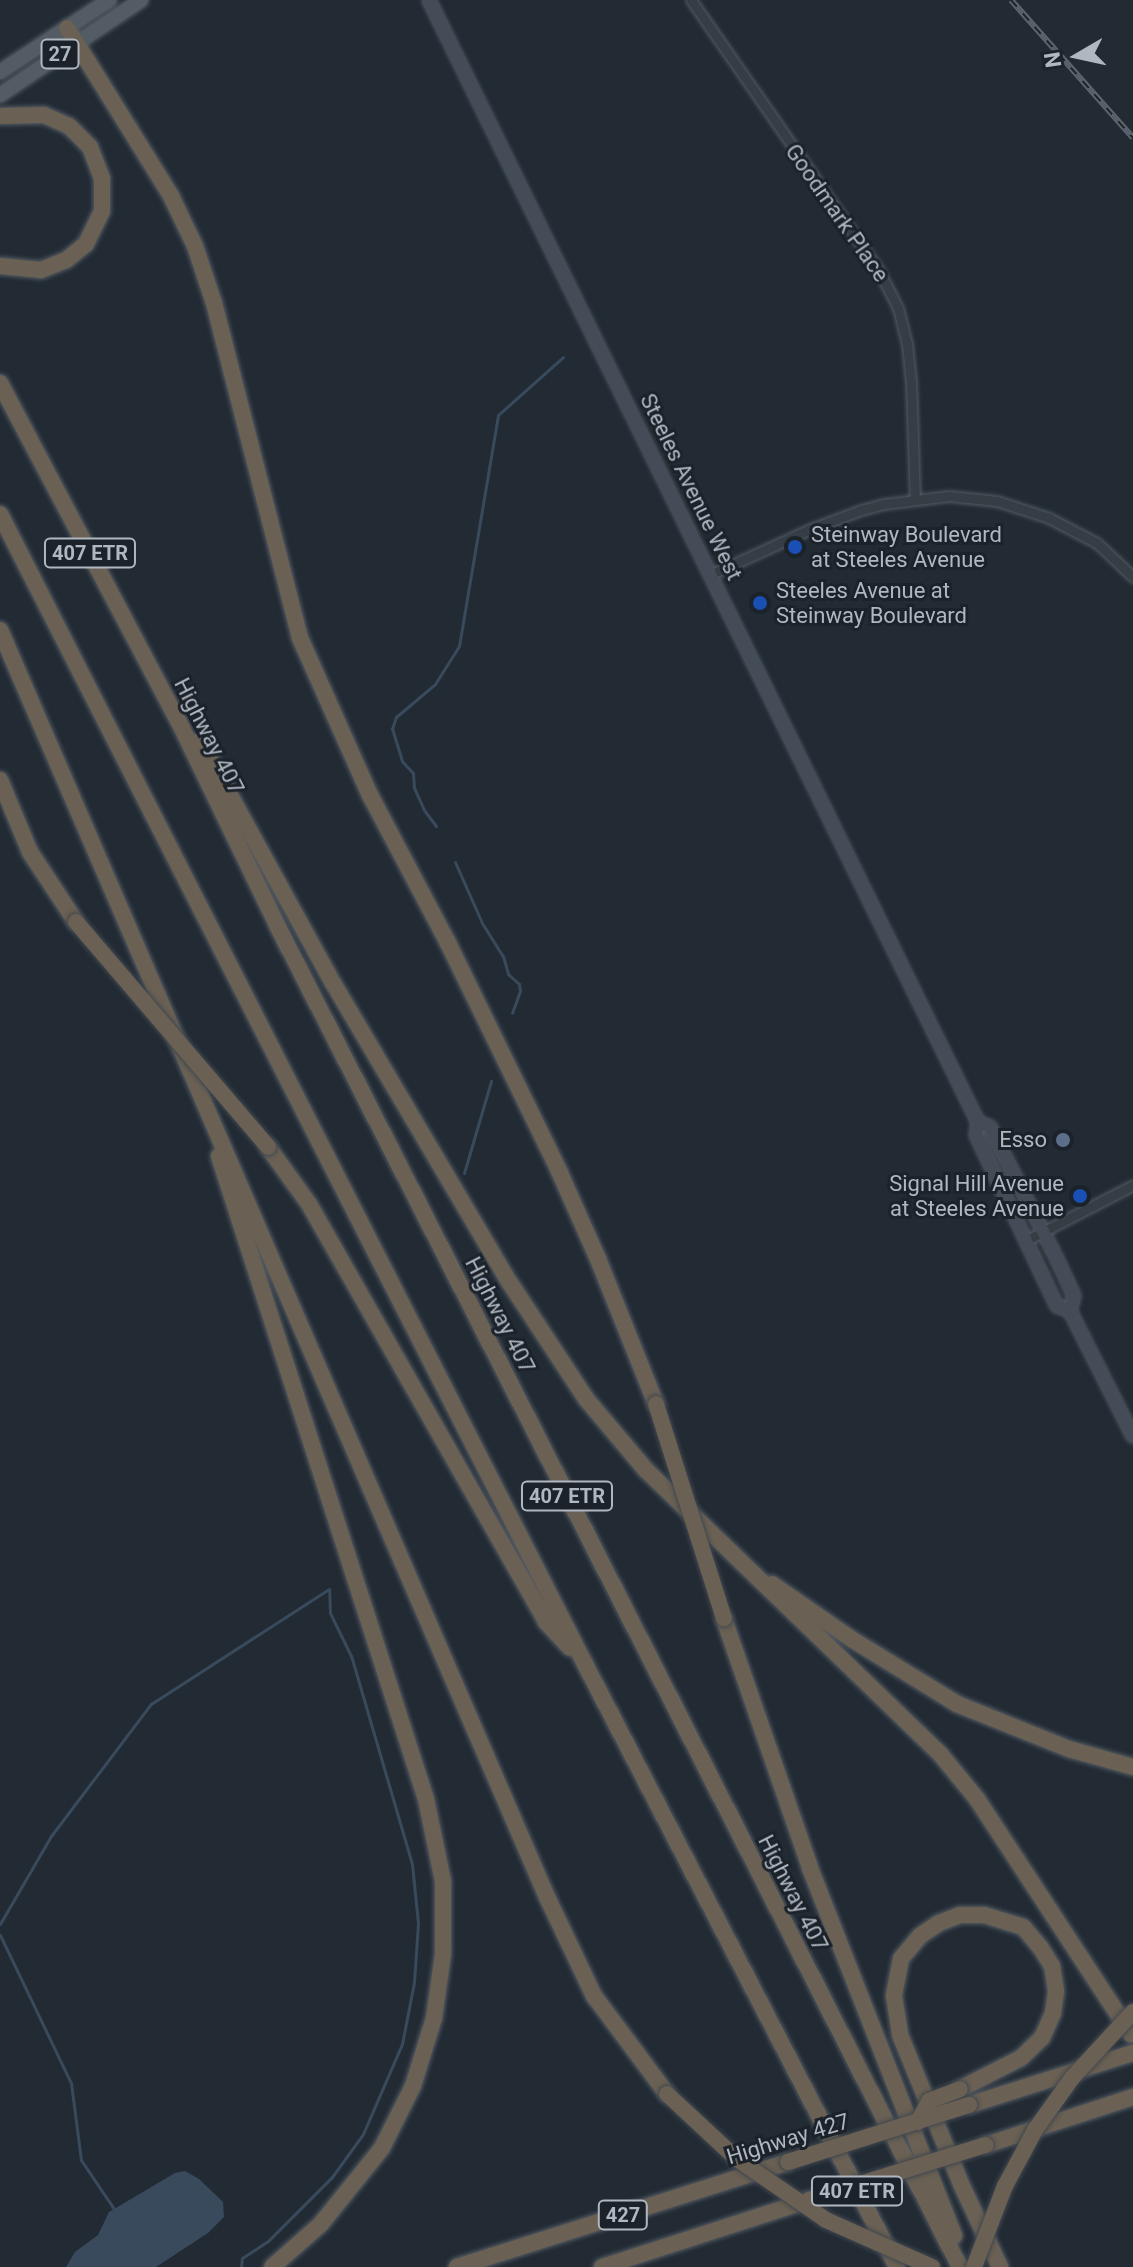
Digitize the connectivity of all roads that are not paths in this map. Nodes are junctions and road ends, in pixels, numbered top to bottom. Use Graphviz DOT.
graph roads {
  1 [pos="109,0"];
  2 [pos="141,0"];
  3 [pos="429,0"];
  4 [pos="691,0"];
  5 [pos="67,28"];
  6 [pos="76,43"];
  7 [pos="0,72"];
  8 [pos="0,95"];
  9 [pos="0,116"];
  10 [pos="0,266"];
  11 [pos="0,383"];
  12 [pos="915,499"];
  13 [pos="0,514"];
  14 [pos="712,574"];
  15 [pos="1133,577"];
  16 [pos="0,630"];
  17 [pos="179,722"];
  18 [pos="0,780"];
  19 [pos="211,1119"];
  20 [pos="978,1122"];
  21 [pos="1133,1185"];
  22 [pos="1043,1233"];
  23 [pos="1027,1240"];
  24 [pos="1070,1311"];
  25 [pos="1133,1436"];
  26 [pos="744,1566"];
  27 [pos="585,1664"];
  28 [pos="1133,1767"];
  29 [pos="1133,2012"];
  30 [pos="1131,2034"];
  31 [pos="1133,2053"];
  32 [pos="1133,2097"];
  33 [pos="1133,2103"];
  34 [pos="1098,2108"];
  35 [pos="918,2122"];
  36 [pos="272,2267"];
  37 [pos="457,2267"];
  38 [pos="602,2267"];
  39 [pos="897,2267"];
  40 [pos="932,2267"];
  41 [pos="960,2267"];
  42 [pos="966,2267"];
  43 [pos="974,2267"];
  44 [pos="1000,2267"];
  1 -- 5 [label="main road, 27"];
  2 -- 6 [label="main road, 27"];
  3 -- 14 [label="main road, Steeles Avenue West"];
  4 -- 12 [label="street, Goodmark Place"];
  5 -- 6 [label="highway"];
  5 -- 7 [label="main road, 27"];
  6 -- 8 [label="main road, 27"];
  6 -- 42 [label="highway, bridge"];
  9 -- 10 [label="highway"];
  11 -- 17 [label="highway, Highway 407 / 407 ETR"];
  12 -- 14 [label="street"];
  12 -- 15 [label="street"];
  13 -- 27 [label="highway, 407 ETR"];
  14 -- 20 [label="main road, Steeles Avenue West"];
  16 -- 19 [label="highway"];
  17 -- 26 [label="highway"];
  17 -- 41 [label="highway, Highway 407 / 407 ETR"];
  18 -- 27 [label="highway, bridge"];
  19 -- 36 [label="highway"];
  19 -- 40 [label="highway, bridge"];
  20 -- 22 [label="main road, Steeles Avenue West"];
  20 -- 23 [label="main road, Steeles Avenue West"];
  21 -- 22 [label="street"];
  22 -- 23 [label="street"];
  22 -- 24 [label="main road, Steeles Avenue West"];
  23 -- 24 [label="main road, Steeles Avenue West"];
  24 -- 25 [label="main road, Steeles Avenue West"];
  26 -- 28 [label="highway"];
  26 -- 30 [label="highway"];
  27 -- 39 [label="highway, 407 ETR"];
  29 -- 43 [label="highway, bridge"];
  31 -- 35 [label="highway, Highway 427 / 427, bridge"];
  32 -- 34 [label="highway, 427"];
  33 -- 34 [label="highway"];
  34 -- 38 [label="highway, 427, bridge"];
  35 -- 37 [label="highway, Highway 427 / 427, bridge"];
  35 -- 44 [label="highway, bridge"];
}
